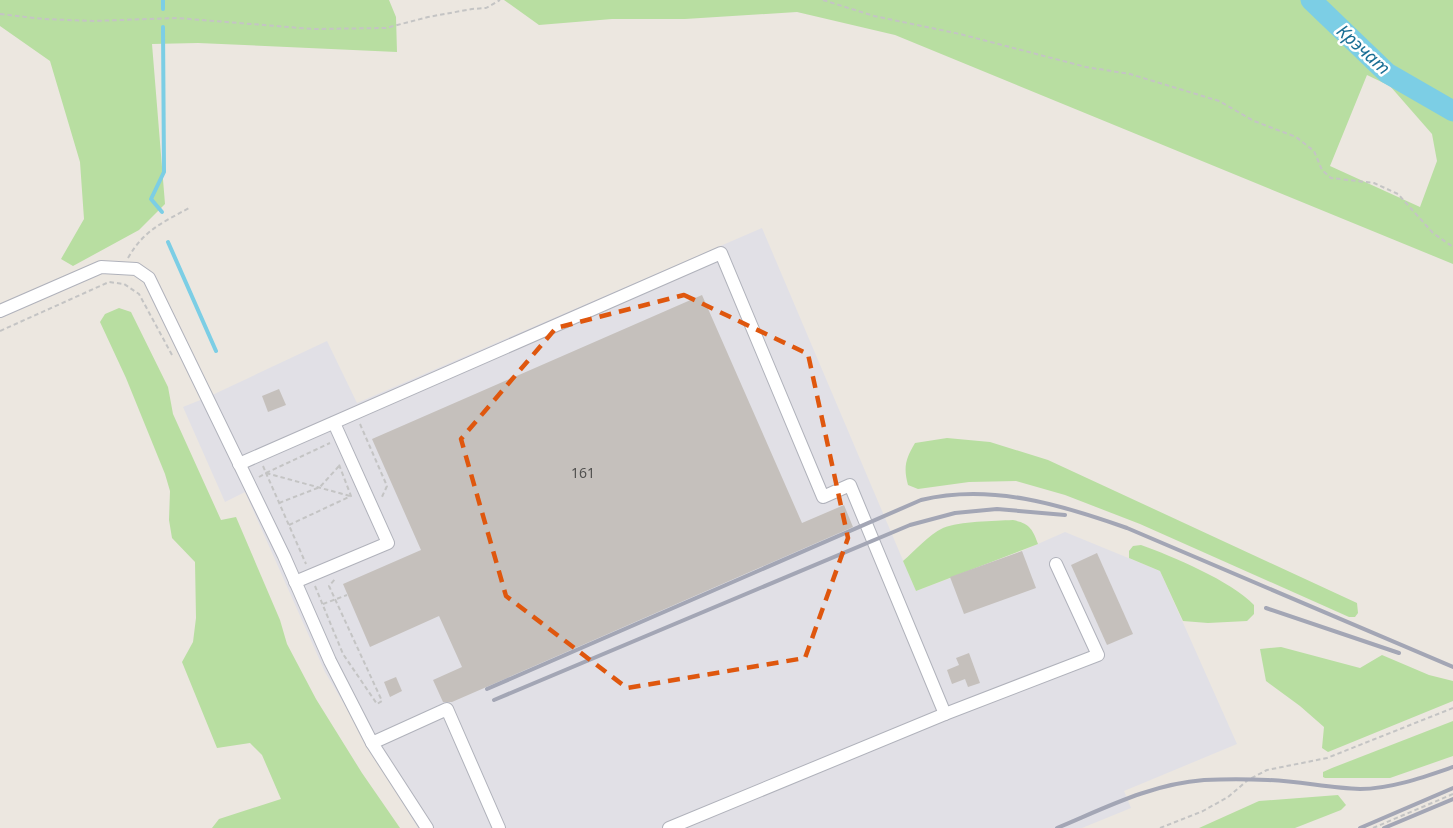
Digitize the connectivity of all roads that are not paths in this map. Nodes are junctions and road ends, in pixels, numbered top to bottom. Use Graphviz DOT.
graph roads {
  1 [pos="0,312"];
  2 [pos="336,428"];
  3 [pos="239,464"];
  4 [pos="1056,564"];
  5 [pos="295,582"];
  6 [pos="945,714"];
  7 [pos="372,743"];
  8 [pos="427,828"];
  9 [pos="499,828"];
  10 [pos="669,828"];
  1 -- 3 [label="lane"];
  2 -- 3 [label="lane"];
  2 -- 5 [label="lane"];
  2 -- 6 [label="lane"];
  3 -- 5 [label="lane"];
  4 -- 6 [label="lane"];
  5 -- 7 [label="lane"];
  6 -- 10 [label="lane"];
  7 -- 8 [label="lane"];
  7 -- 9 [label="lane"];
}
